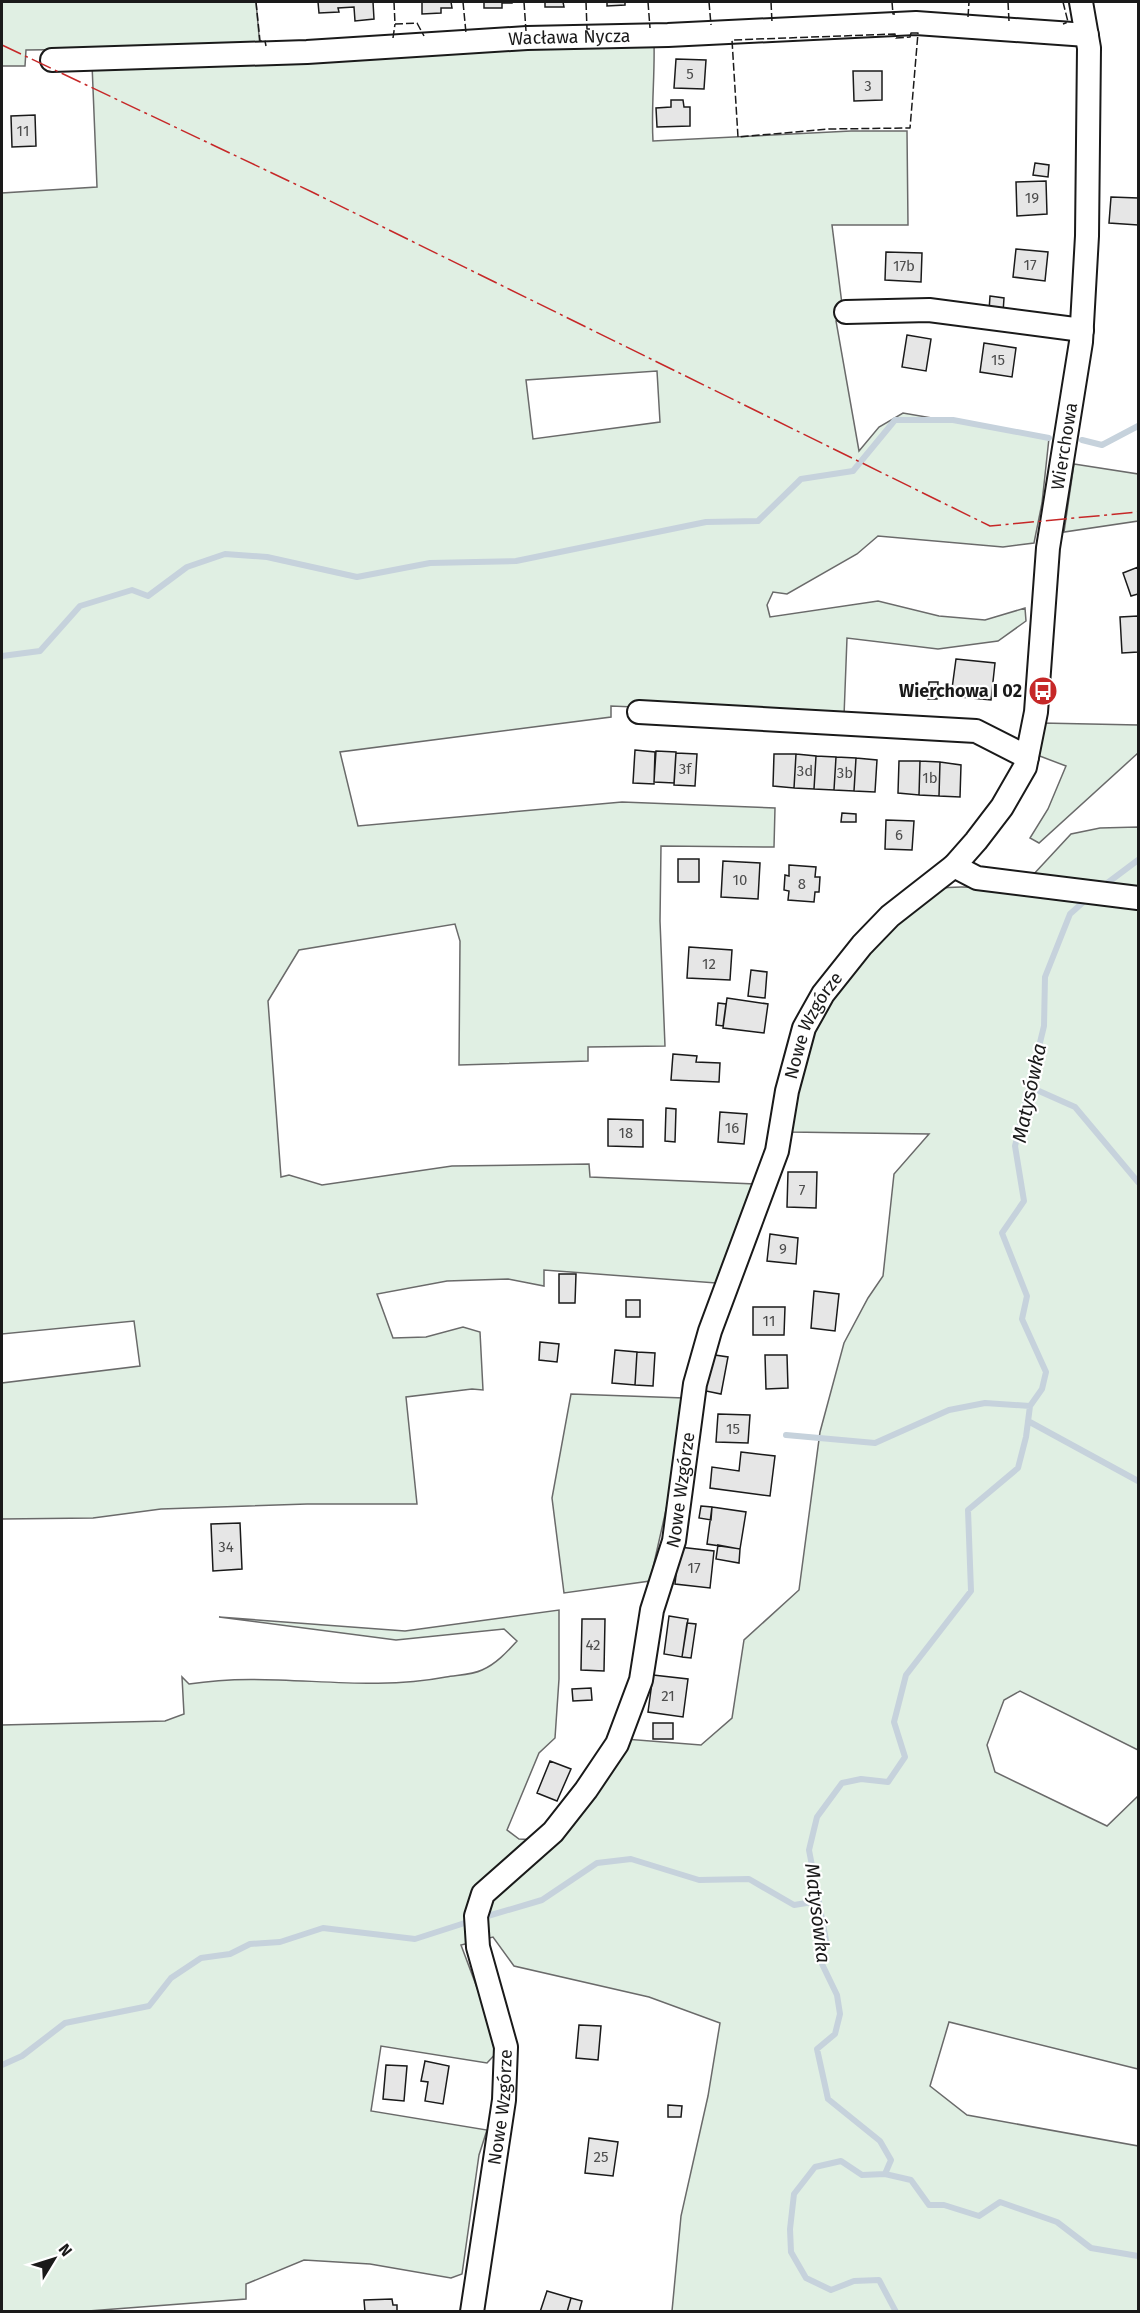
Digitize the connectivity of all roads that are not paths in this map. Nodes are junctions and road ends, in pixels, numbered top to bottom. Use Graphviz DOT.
graph roads {
  1 [pos="1081,2"];
  2 [pos="1088,35"];
  3 [pos="52,60"];
  4 [pos="846,312"];
  5 [pos="1082,330"];
  6 [pos="639,712"];
  7 [pos="1027,757"];
  8 [pos="954,866"];
  9 [pos="1138,898"];
  10 [pos="472,2312"];
  1 -- 2 [label="street, Wierchowa"];
  2 -- 3 [label="street, Wacława Nycza"];
  2 -- 5 [label="street, Wierchowa"];
  4 -- 5 [label="street"];
  5 -- 7 [label="street, Wierchowa"];
  6 -- 7 [label="street"];
  7 -- 8 [label="street, Wierchowa"];
  8 -- 9 [label="street"];
  8 -- 10 [label="street, Nowe Wzgórze"];
}
